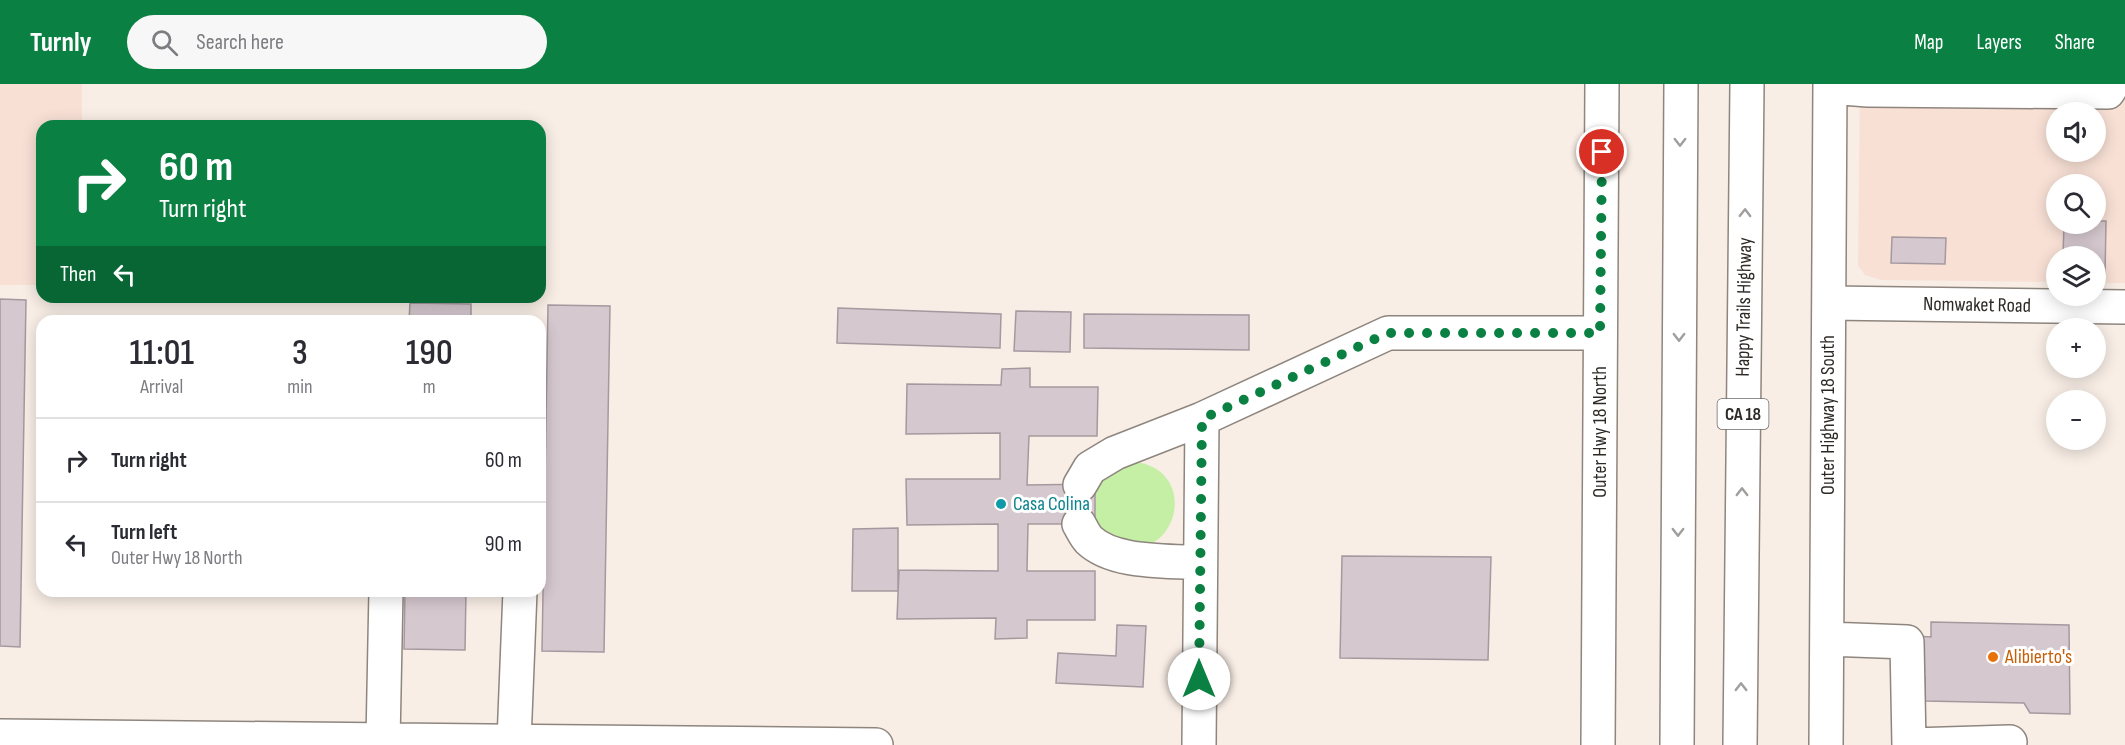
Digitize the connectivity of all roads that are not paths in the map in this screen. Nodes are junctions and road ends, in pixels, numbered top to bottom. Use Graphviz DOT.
graph roads {
  1 [pos="1602,84"];
  2 [pos="1681,84"];
  3 [pos="1747,84"];
  4 [pos="2113,84"];
  5 [pos="1830,86"];
  6 [pos="1914,87"];
  7 [pos="1829,303"];
  8 [pos="2125,307"];
  9 [pos="1600,333"];
  10 [pos="1202,419"];
  11 [pos="1080,484"];
  12 [pos="1079,524"];
  13 [pos="1200,562"];
  14 [pos="386,597"];
  15 [pos="520,597"];
  16 [pos="1827,639"];
  17 [pos="0,736"];
  18 [pos="383,740"];
  19 [pos="102,741"];
  20 [pos="514,741"];
  21 [pos="2010,742"];
  22 [pos="876,745"];
  23 [pos="1199,745"];
  24 [pos="1598,745"];
  25 [pos="1677,745"];
  26 [pos="1740,745"];
  27 [pos="1826,745"];
  28 [pos="1910,745"];
  1 -- 9 [label="street, Outer Hwy 18 North"];
  2 -- 25 [label="street, one-way"];
  26 -- 3 [label="street, Happy Trails Highway / CA 18, one-way"];
  4 -- 6 [label="street"];
  5 -- 6 [label="street"];
  5 -- 7 [label="street, Outer Highway 18 South"];
  7 -- 8 [label="street, Nomwaket Road"];
  7 -- 16 [label="street, Outer Highway 18 South"];
  9 -- 10 [label="street"];
  9 -- 24 [label="street, Outer Hwy 18 North"];
  10 -- 11 [label="street"];
  10 -- 13 [label="street"];
  12 -- 13 [label="street"];
  13 -- 23 [label="street"];
  14 -- 18 [label="street"];
  15 -- 20 [label="street"];
  16 -- 27 [label="street, Outer Highway 18 South"];
  16 -- 28 [label="street"];
  17 -- 19 [label="street"];
  18 -- 19 [label="street"];
  18 -- 20 [label="street"];
  20 -- 22 [label="street"];
  21 -- 28 [label="street"];
}
